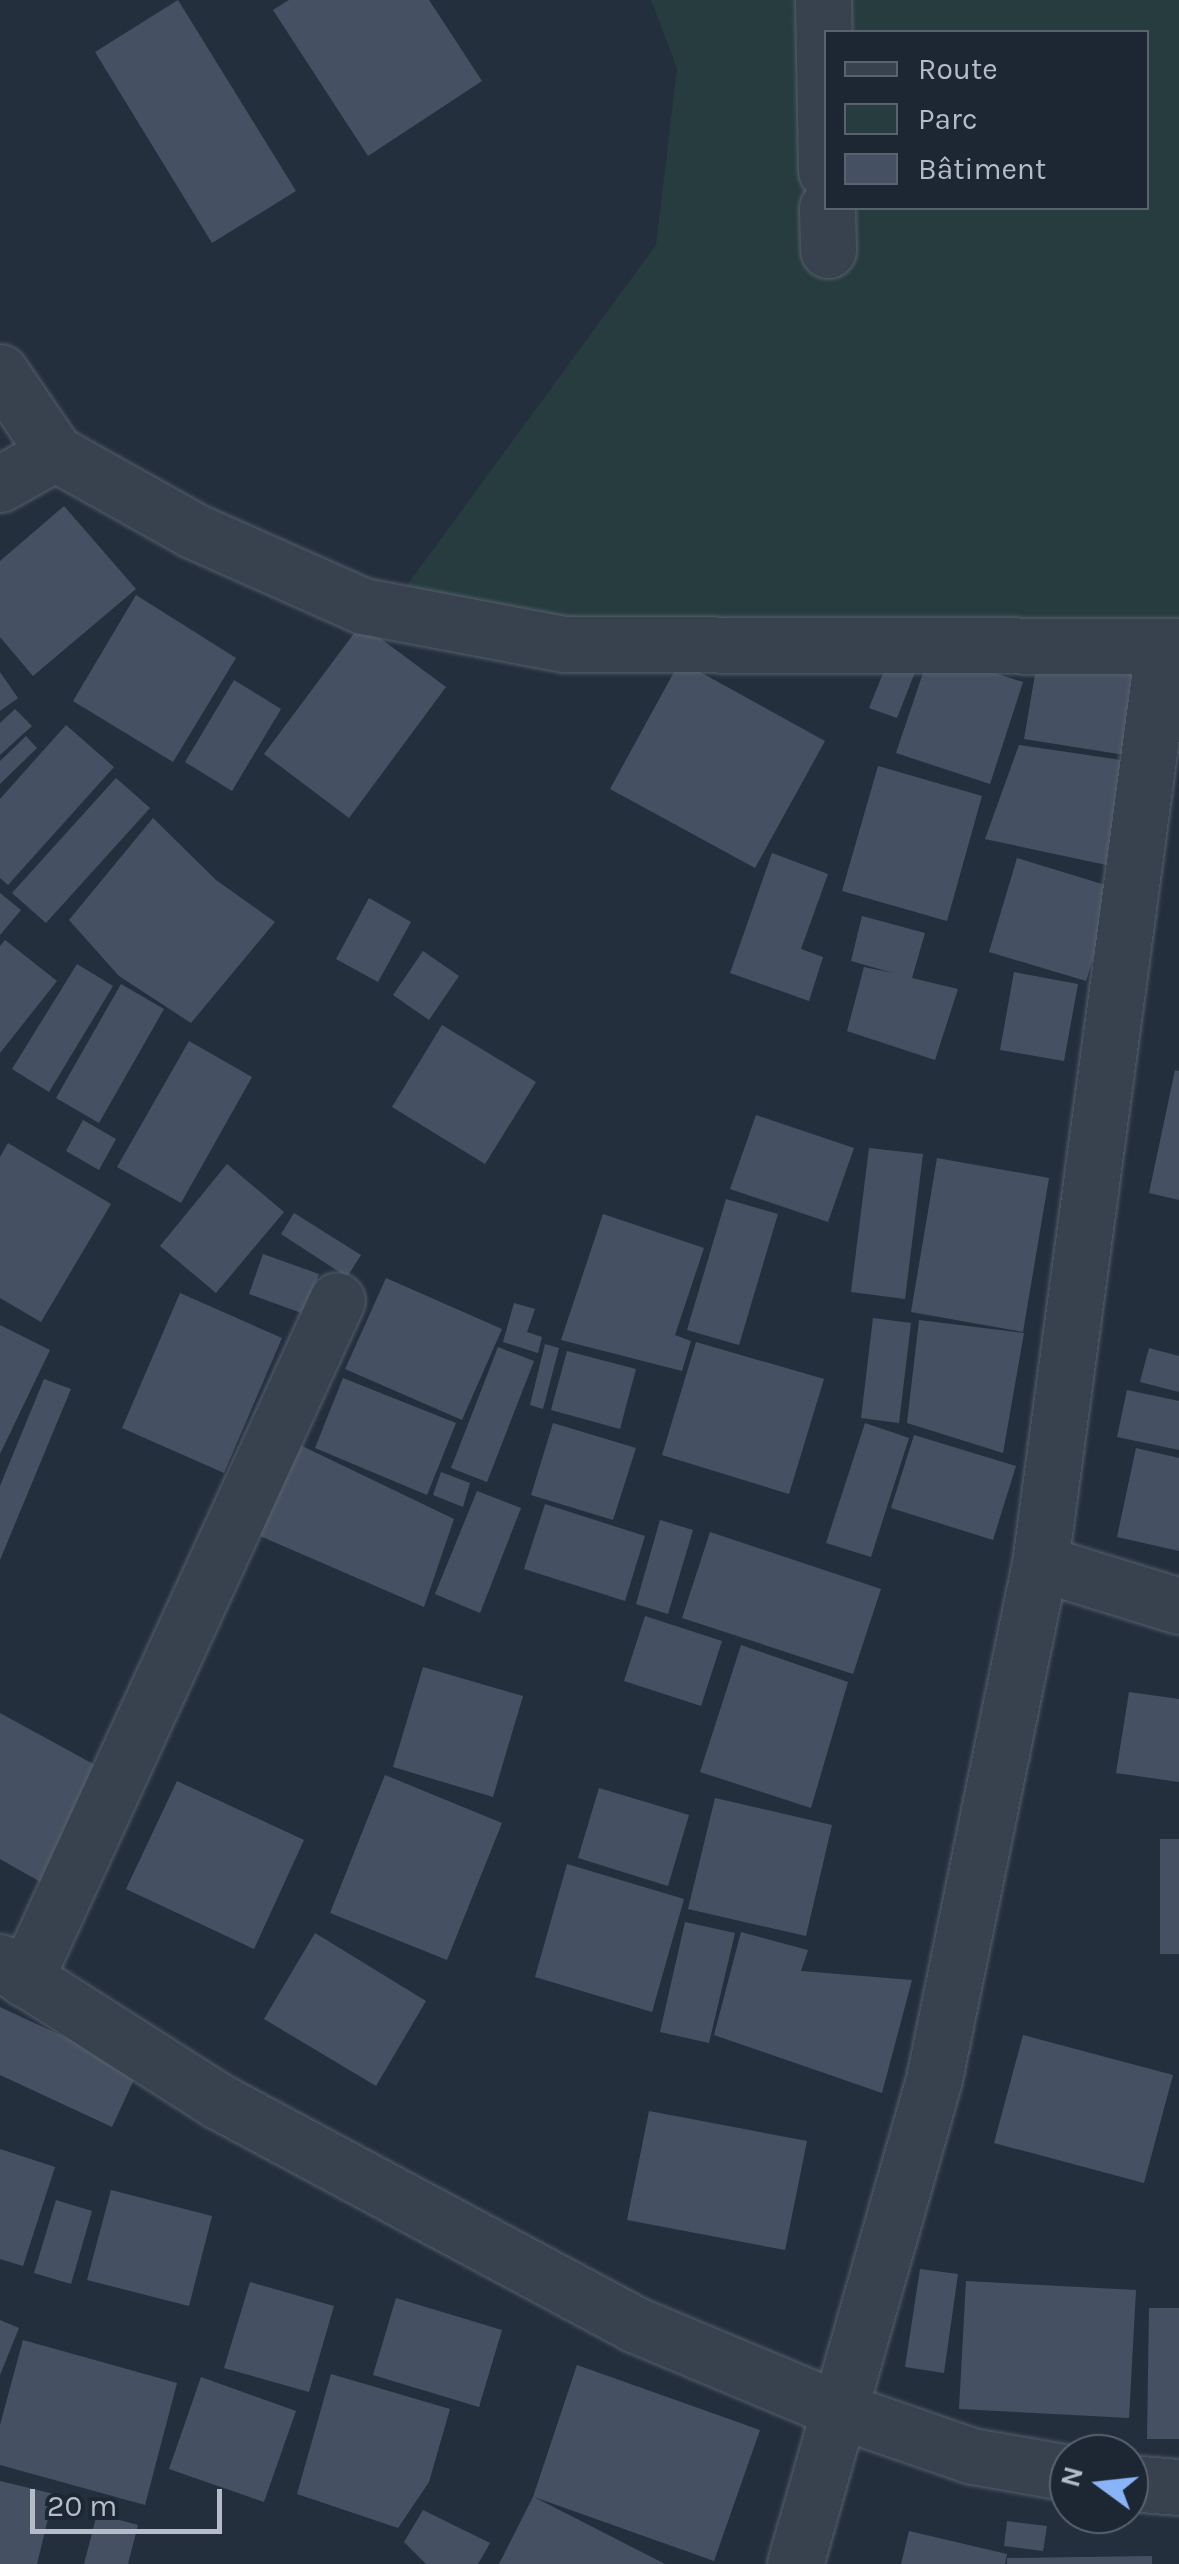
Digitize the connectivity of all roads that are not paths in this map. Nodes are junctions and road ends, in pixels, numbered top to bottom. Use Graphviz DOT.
graph roads {
  1 [pos="823,0"];
  2 [pos="824,57"];
  3 [pos="0,372"];
  4 [pos="56,453"];
  5 [pos="0,484"];
  6 [pos="1171,646"];
  7 [pos="337,1300"];
  8 [pos="1040,1563"];
  9 [pos="1179,1606"];
  10 [pos="12,1970"];
  11 [pos="839,2410"];
  12 [pos="1049,2469"];
  13 [pos="1149,2485"];
  14 [pos="1179,2487"];
  15 [pos="795,2564"];
  1 -- 2 [label="street"];
  3 -- 4 [label="street"];
  4 -- 5 [label="street"];
  4 -- 6 [label="street"];
  6 -- 8 [label="street"];
  7 -- 10 [label="street"];
  8 -- 9 [label="street"];
  8 -- 11 [label="street"];
  10 -- 11 [label="street"];
  11 -- 12 [label="street"];
  11 -- 15 [label="street"];
  13 -- 14 [label="street"];
}
